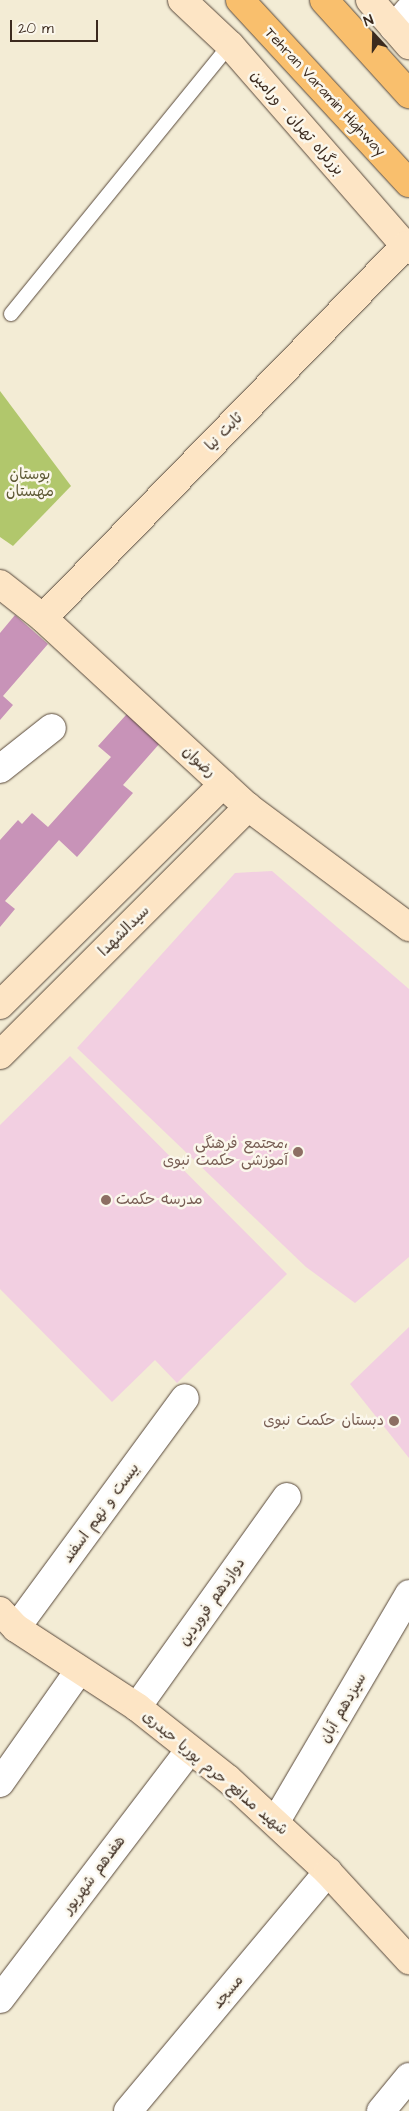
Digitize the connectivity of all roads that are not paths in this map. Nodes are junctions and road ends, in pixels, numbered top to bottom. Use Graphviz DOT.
graph roads {
  1 [pos="182,0"];
  2 [pos="240,0"];
  3 [pos="324,0"];
  4 [pos="370,0"];
  5 [pos="404,28"];
  6 [pos="230,45"];
  7 [pos="409,94"];
  8 [pos="409,184"];
  9 [pos="407,248"];
  10 [pos="11,314"];
  11 [pos="0,584"];
  12 [pos="43,618"];
  13 [pos="52,728"];
  14 [pos="0,769"];
  15 [pos="223,784"];
  16 [pos="248,807"];
  17 [pos="409,927"];
  18 [pos="0,1006"];
  19 [pos="0,1056"];
  20 [pos="185,1398"];
  21 [pos="287,1497"];
  22 [pos="409,1594"];
  23 [pos="8,1620"];
  24 [pos="78,1672"];
  25 [pos="137,1707"];
  26 [pos="188,1751"];
  27 [pos="0,1783"];
  28 [pos="276,1821"];
  29 [pos="328,1872"];
  30 [pos="409,1960"];
  31 [pos="0,1999"];
  32 [pos="409,2076"];
  33 [pos="128,2111"];
  34 [pos="381,2111"];
  1 -- 6 [label="main road, بزرگراه تهران - ورامین"];
  2 -- 8 [label="highway, Tehran Varamin Highway"];
  3 -- 7 [label="highway"];
  4 -- 5 [label="main road"];
  6 -- 9 [label="main road, بزرگراه تهران - ورامین"];
  6 -- 10 [label="lane"];
  9 -- 12 [label="main road, ثابت نیا"];
  11 -- 12 [label="main road, رضوان"];
  12 -- 15 [label="main road, رضوان"];
  13 -- 14 [label="street"];
  15 -- 16 [label="main road, رضوان"];
  15 -- 18 [label="main road"];
  16 -- 17 [label="main road, رضوان"];
  16 -- 19 [label="main road, سیدالشهدا"];
  20 -- 23 [label="street, بیست و نهم اسفند"];
  21 -- 25 [label="street, دوازدهم فروردین"];
  22 -- 28 [label="street, سیزدهم آبان"];
  23 -- 24 [label="main road, شهید مدافع حرم پوریا حیدری"];
  24 -- 25 [label="main road, شهید مدافع حرم پوریا حیدری"];
  24 -- 27 [label="street"];
  25 -- 26 [label="main road, شهید مدافع حرم پوریا حیدری"];
  26 -- 28 [label="main road, شهید مدافع حرم پوریا حیدری"];
  26 -- 31 [label="street, هفدهم شهریور"];
  28 -- 29 [label="main road, شهید مدافع حرم پوریا حیدری"];
  29 -- 30 [label="main road, شهید مدافع حرم پوریا حیدری"];
  29 -- 33 [label="street, مسجد"];
  32 -- 34 [label="street"];
}
